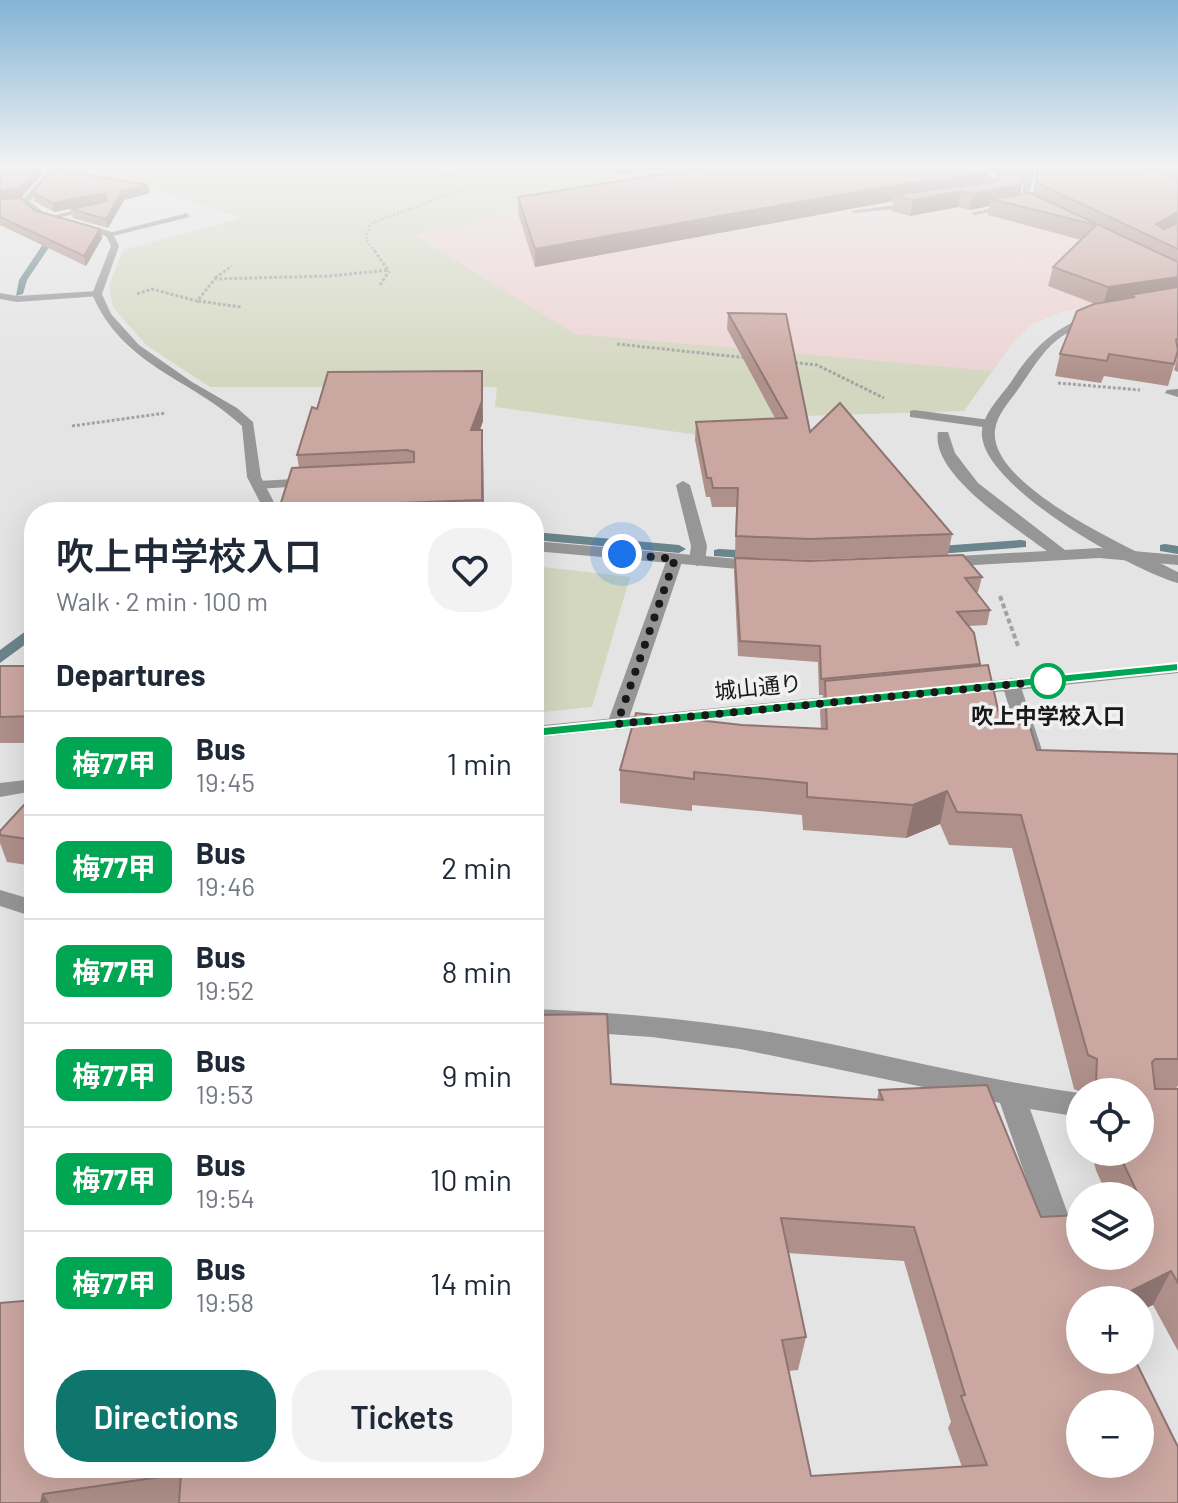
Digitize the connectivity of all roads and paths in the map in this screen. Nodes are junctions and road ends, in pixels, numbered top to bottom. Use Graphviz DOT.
graph roads {
  1 [pos="111,237"];
  2 [pos="367,237"];
  3 [pos="232,266"];
  4 [pos="388,270"];
  5 [pos="215,279"];
  6 [pos="380,285"];
  7 [pos="97,294"];
  8 [pos="0,296"];
  9 [pos="197,301"];
  10 [pos="241,307"];
  11 [pos="1114,312"];
  12 [pos="617,344"];
  13 [pos="756,359"];
  14 [pos="786,362"];
  15 [pos="817,365"];
  16 [pos="1017,381"];
  17 [pos="1174,393"];
  18 [pos="220,404"];
  19 [pos="914,414"];
  20 [pos="990,424"];
  21 [pos="72,426"];
  22 [pos="943,435"];
  23 [pos="333,481"];
  24 [pos="258,485"];
  25 [pos="683,485"];
  26 [pos="267,502"];
  27 [pos="544,547"];
  28 [pos="1059,553"];
  29 [pos="1128,554"];
  30 [pos="985,557"];
  31 [pos="675,559"];
  32 [pos="1178,560"];
  33 [pos="697,561"];
  34 [pos="928,563"];
  35 [pos="779,567"];
  36 [pos="1178,578"];
  37 [pos="1021,654"];
  38 [pos="1178,668"];
  39 [pos="1011,684"];
  40 [pos="948,691"];
  41 [pos="869,699"];
  42 [pos="617,724"];
  43 [pos="544,731"];
  44 [pos="1039,773"];
  45 [pos="24,786"];
  46 [pos="0,790"];
  47 [pos="0,898"];
  48 [pos="24,906"];
  49 [pos="544,1019"];
  50 [pos="1011,1096"];
  51 [pos="1066,1103"];
  52 [pos="1054,1217"];
  1 -- 7 [label="street"];
  2 -- 4 [label="path"];
  3 -- 5 [label="path"];
  4 -- 5 [label="path"];
  4 -- 6 [label="path"];
  5 -- 9 [label="path"];
  7 -- 8 [label="street"];
  7 -- 9 [label="path"];
  7 -- 18 [label="street"];
  9 -- 10 [label="path"];
  11 -- 16 [label="street"];
  12 -- 13 [label="path"];
  14 -- 15 [label="path"];
  16 -- 17 [label="path"];
  16 -- 20 [label="street"];
  18 -- 21 [label="path"];
  18 -- 24 [label="street"];
  19 -- 20 [label="street"];
  20 -- 29 [label="street"];
  22 -- 28 [label="street"];
  23 -- 24 [label="street"];
  24 -- 26 [label="street"];
  25 -- 33 [label="street"];
  27 -- 31 [label="street"];
  28 -- 29 [label="street"];
  28 -- 30 [label="street"];
  29 -- 32 [label="street"];
  29 -- 36 [label="street"];
  30 -- 34 [label="street"];
  30 -- 37 [label="path"];
  31 -- 33 [label="street"];
  31 -- 42 [label="street"];
  33 -- 35 [label="street"];
  38 -- 39 [label="street"];
  39 -- 40 [label="street"];
  39 -- 44 [label="street"];
  41 -- 42 [label="street, 城山通り"];
  42 -- 43 [label="street, 城山通り"];
  45 -- 46 [label="street"];
  47 -- 48 [label="street"];
  49 -- 50 [label="street"];
  50 -- 51 [label="street"];
  50 -- 52 [label="street"];
}
